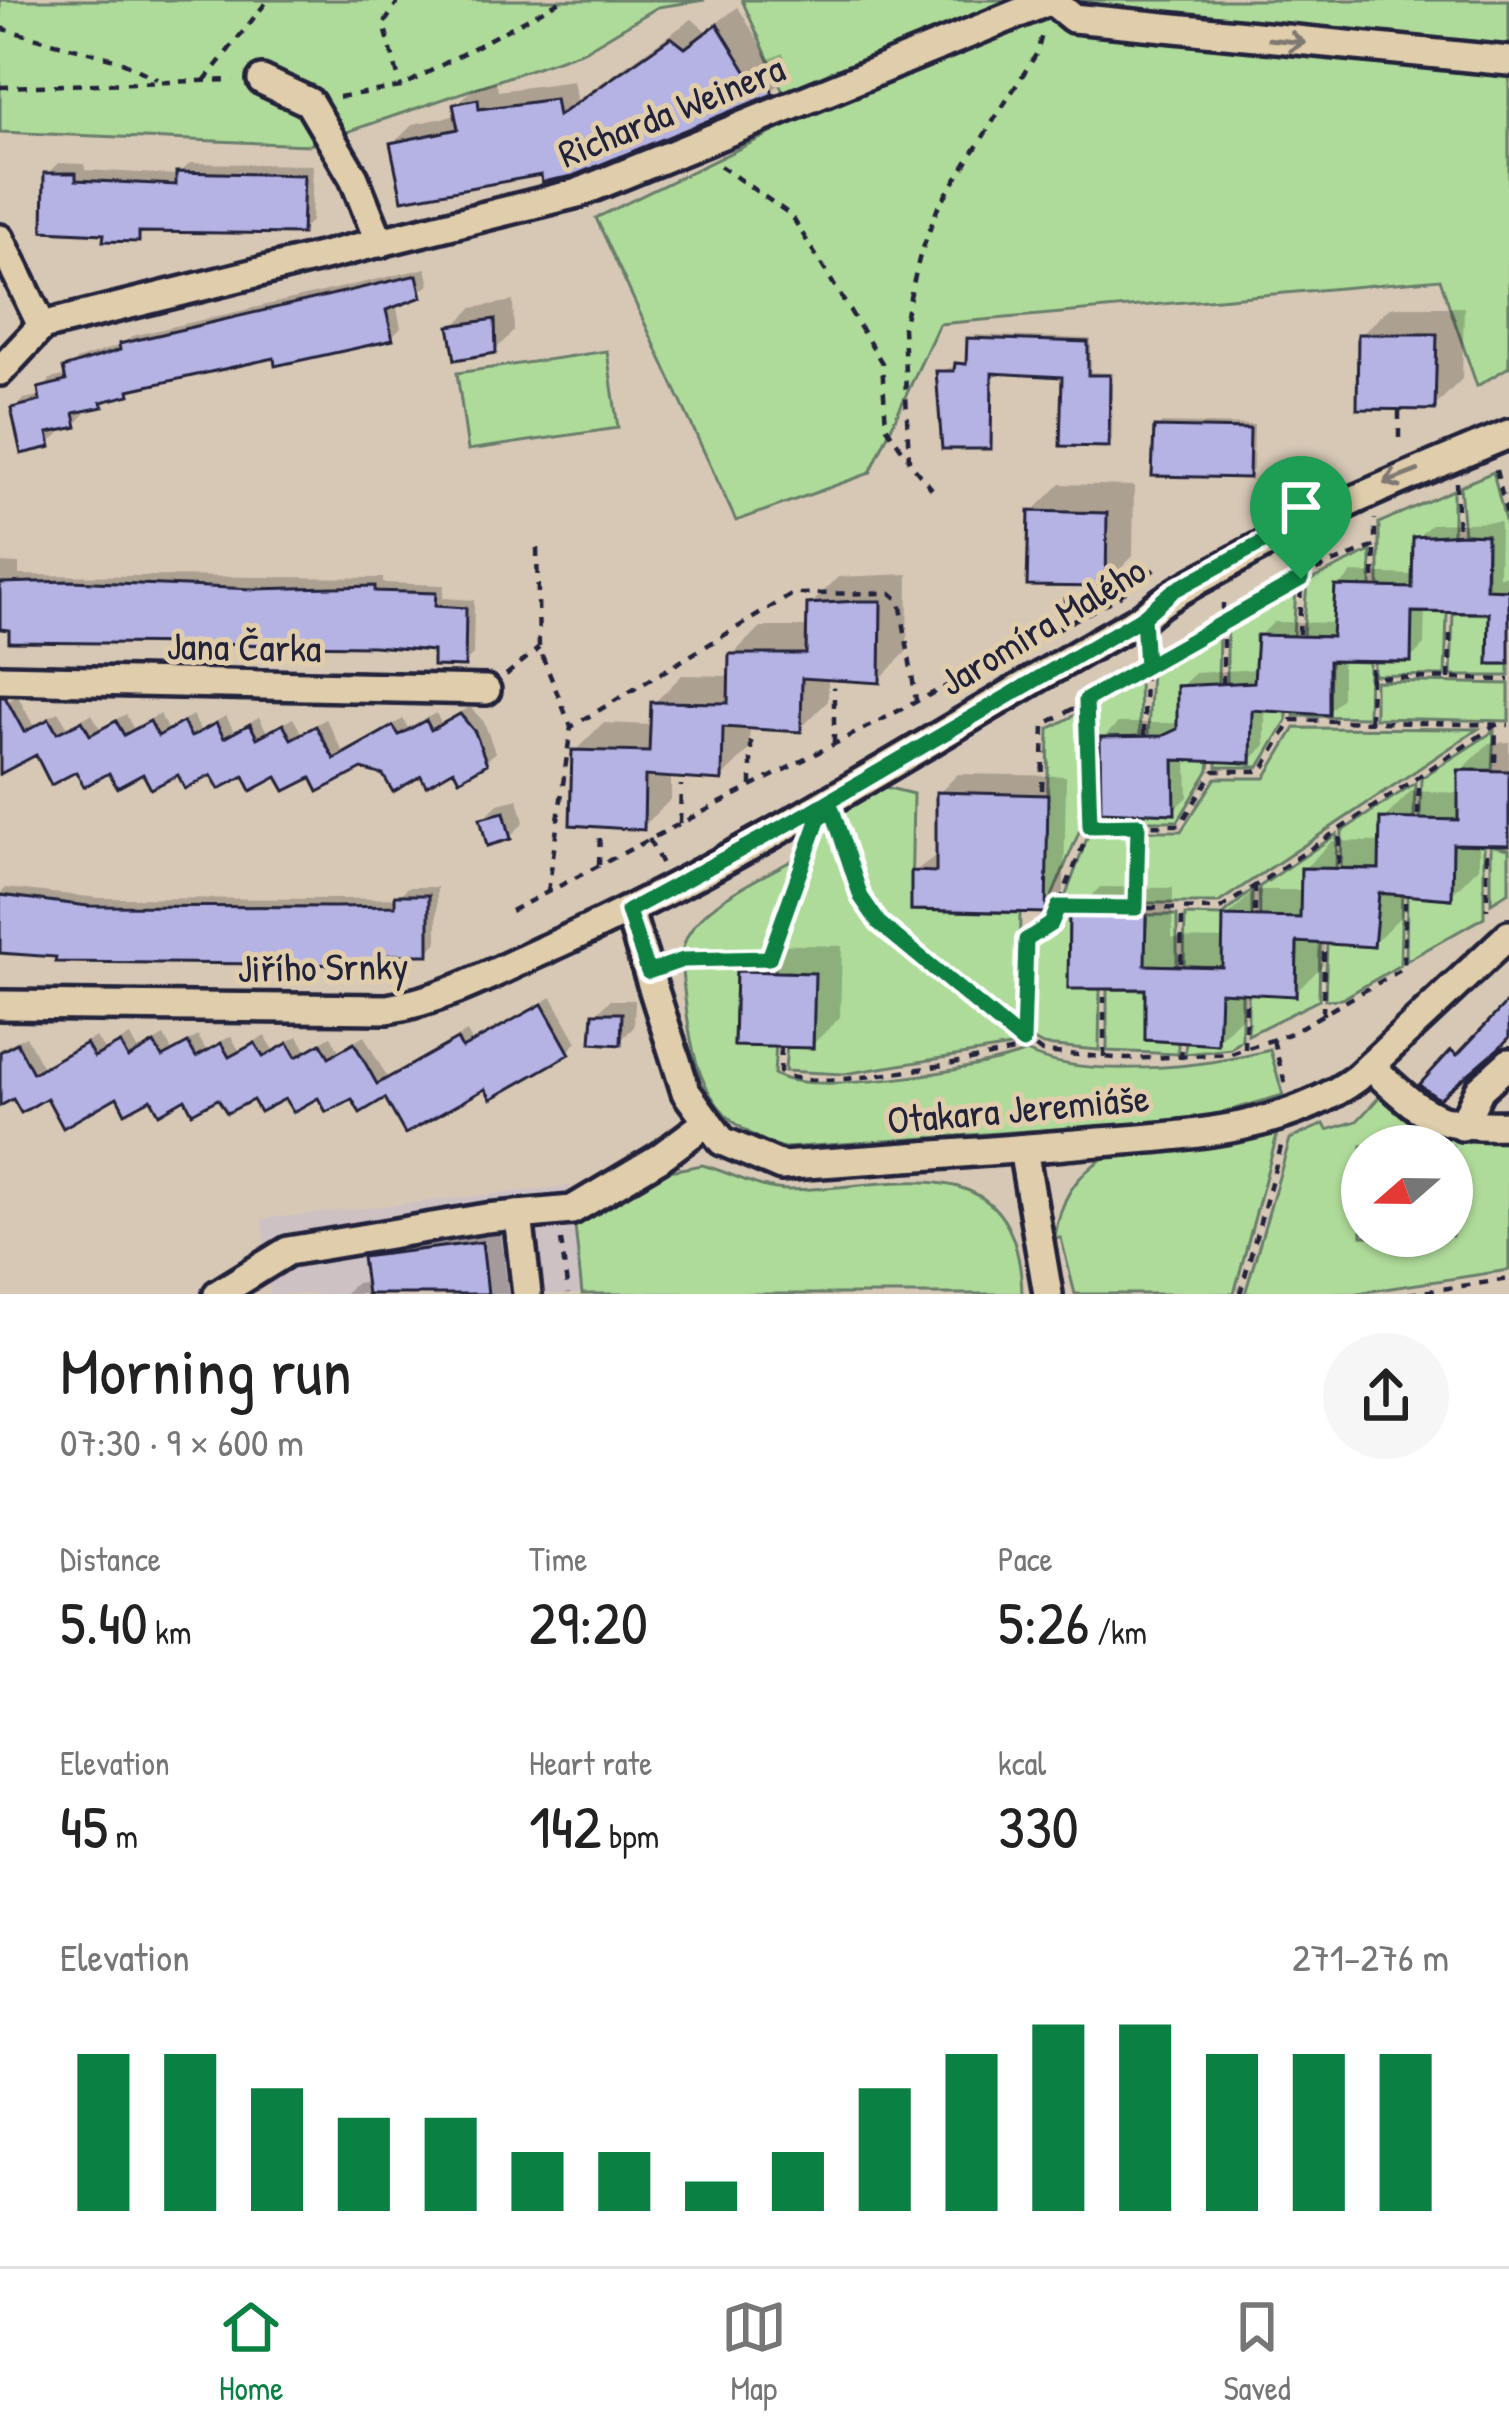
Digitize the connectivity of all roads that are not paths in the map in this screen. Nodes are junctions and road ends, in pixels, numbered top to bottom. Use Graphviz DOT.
graph roads {
  1 [pos="1049,6"];
  2 [pos="1509,61"];
  3 [pos="262,80"];
  4 [pos="0,239"];
  5 [pos="380,243"];
  6 [pos="42,326"];
  7 [pos="0,371"];
  8 [pos="1509,434"];
  9 [pos="0,679"];
  10 [pos="486,690"];
  11 [pos="628,911"];
  12 [pos="1509,935"];
  13 [pos="0,1005"];
  14 [pos="1509,1063"];
  15 [pos="1370,1066"];
  16 [pos="706,1123"];
  17 [pos="1458,1125"];
  18 [pos="1462,1125"];
  19 [pos="1509,1125"];
  20 [pos="1473,1126"];
  21 [pos="1023,1148"];
  22 [pos="518,1215"];
  23 [pos="218,1294"];
  24 [pos="527,1294"];
  25 [pos="1048,1294"];
  1 -- 2 [label="street, one-way"];
  1 -- 5 [label="street, Richarda Weinera"];
  3 -- 5 [label="street"];
  4 -- 6 [label="street"];
  5 -- 6 [label="street, Richarda Weinera"];
  6 -- 7 [label="street"];
  8 -- 11 [label="street, Jaromíra Malého, one-way"];
  9 -- 10 [label="street, Jana Čarka"];
  11 -- 13 [label="street, Jiřího Srnky"];
  11 -- 16 [label="street, Otakara Jeremiáše"];
  12 -- 15 [label="street, Otakara Jeremiáše"];
  14 -- 18 [label="street"];
  15 -- 17 [label="street"];
  15 -- 21 [label="street, Otakara Jeremiáše"];
  16 -- 21 [label="street, Otakara Jeremiáše"];
  16 -- 22 [label="street"];
  19 -- 20 [label="street"];
  21 -- 25 [label="street"];
  22 -- 23 [label="street"];
  22 -- 24 [label="street"];
}
